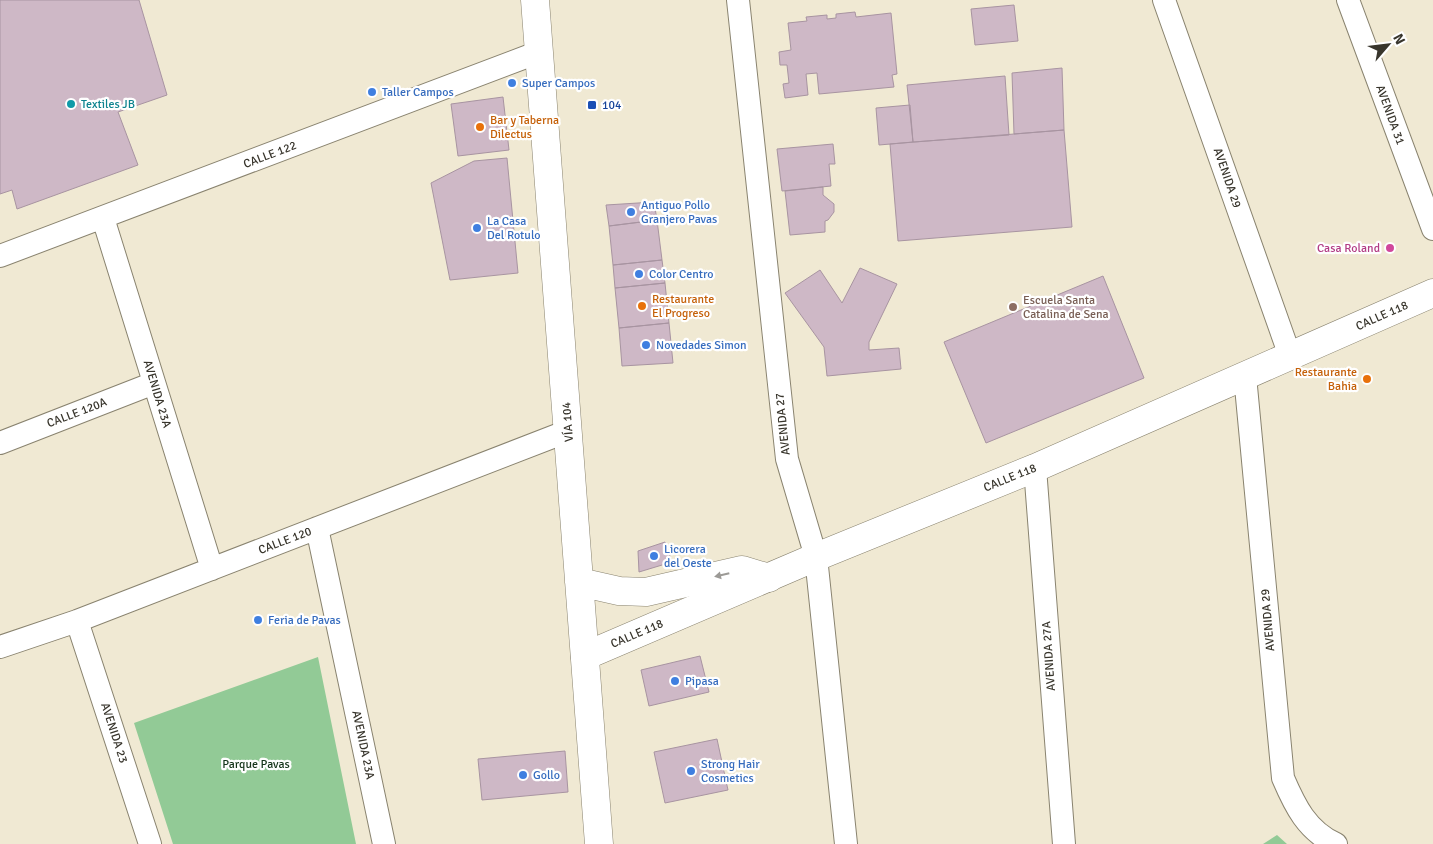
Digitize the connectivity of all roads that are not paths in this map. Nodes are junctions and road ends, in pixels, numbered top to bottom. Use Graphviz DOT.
graph roads {
  1 [pos="536,0"];
  2 [pos="738,0"];
  3 [pos="1164,0"];
  4 [pos="1348,0"];
  5 [pos="539,52"];
  6 [pos="103,218"];
  7 [pos="1433,229"];
  8 [pos="0,256"];
  9 [pos="1433,293"];
  10 [pos="1290,356"];
  11 [pos="1245,376"];
  12 [pos="154,383"];
  13 [pos="568,431"];
  14 [pos="0,443"];
  15 [pos="1035,468"];
  16 [pos="317,528"];
  17 [pos="816,557"];
  18 [pos="212,569"];
  19 [pos="769,578"];
  20 [pos="580,582"];
  21 [pos="77,621"];
  22 [pos="0,647"];
  23 [pos="585,656"];
  24 [pos="150,844"];
  25 [pos="384,844"];
  26 [pos="600,844"];
  27 [pos="846,844"];
  28 [pos="1064,844"];
  29 [pos="1336,844"];
  1 -- 5 [label="main road, VÍA 104"];
  2 -- 17 [label="street, AVENIDA 27"];
  3 -- 10 [label="street, AVENIDA 29"];
  4 -- 7 [label="street, AVENIDA 31"];
  5 -- 6 [label="street, CALLE 122"];
  5 -- 13 [label="main road, VÍA 104"];
  6 -- 8 [label="street, CALLE 122"];
  6 -- 12 [label="street, AVENIDA 23A"];
  9 -- 10 [label="main road, CALLE 118"];
  10 -- 11 [label="main road, CALLE 118"];
  11 -- 15 [label="main road, CALLE 118"];
  11 -- 29 [label="street, AVENIDA 29"];
  12 -- 14 [label="street, CALLE 120A"];
  12 -- 18 [label="street, AVENIDA 23A"];
  13 -- 16 [label="street, CALLE 120"];
  13 -- 20 [label="main road, VÍA 104"];
  15 -- 17 [label="main road, CALLE 118"];
  15 -- 28 [label="street, AVENIDA 27A"];
  16 -- 18 [label="street, CALLE 120"];
  16 -- 25 [label="street, AVENIDA 23A"];
  17 -- 19 [label="main road, CALLE 118"];
  17 -- 27 [label="street, AVENIDA 27"];
  18 -- 21 [label="street, CALLE 120"];
  19 -- 20 [label="main road, one-way"];
  19 -- 23 [label="main road, CALLE 118"];
  20 -- 23 [label="main road, VÍA 104"];
  21 -- 22 [label="street, CALLE 120"];
  21 -- 24 [label="street, AVENIDA 23"];
  23 -- 26 [label="main road, VÍA 104"];
}
